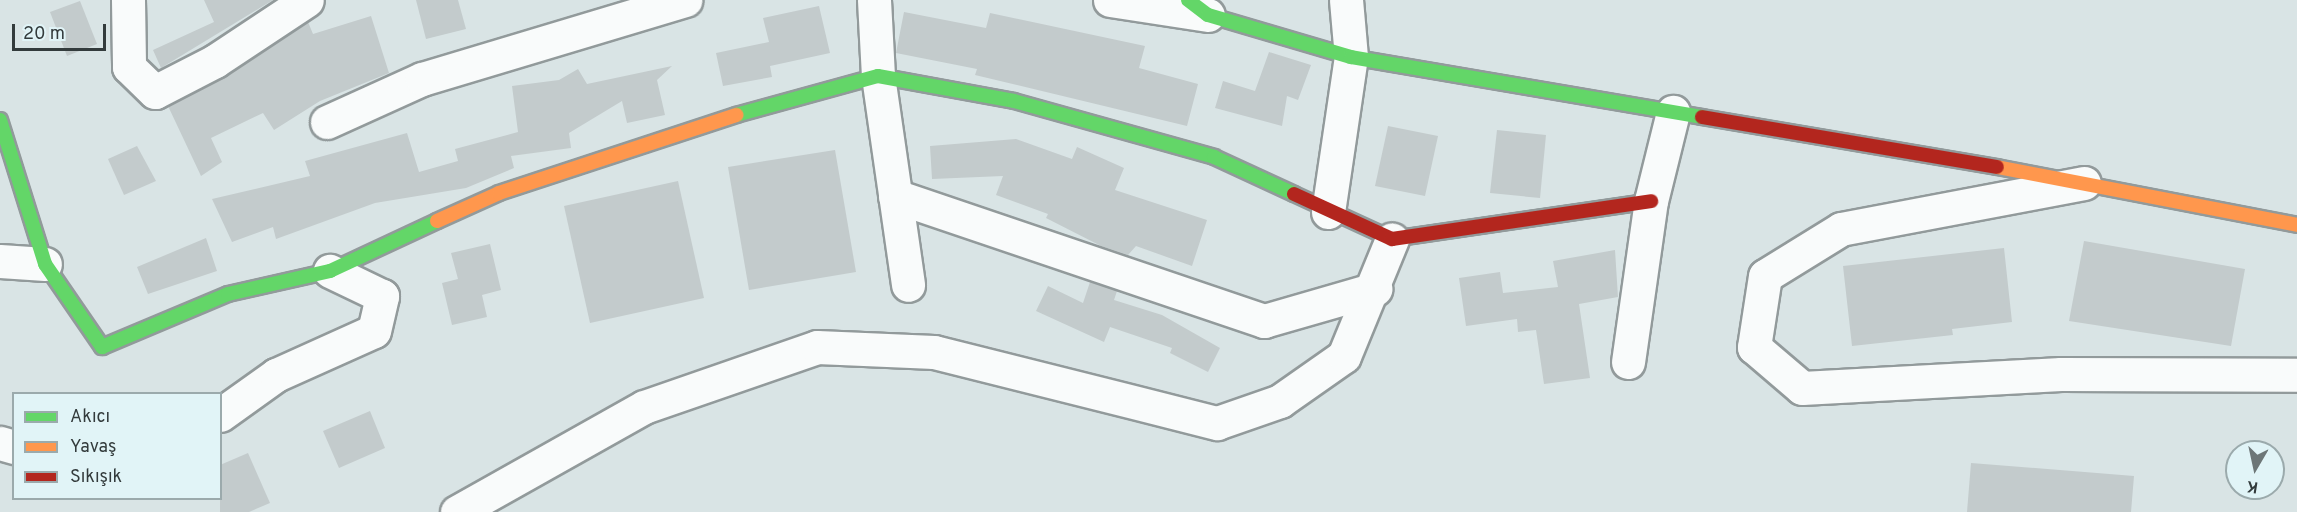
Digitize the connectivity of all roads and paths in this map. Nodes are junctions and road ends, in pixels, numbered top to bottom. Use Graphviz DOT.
graph roads {
  1 [pos="308,0"];
  2 [pos="686,0"];
  3 [pos="874,0"];
  4 [pos="1110,0"];
  5 [pos="1346,0"];
  6 [pos="134,6"];
  7 [pos="1198,8"];
  8 [pos="1351,57"];
  9 [pos="879,76"];
  10 [pos="1674,112"];
  11 [pos="0,120"];
  12 [pos="327,122"];
  13 [pos="2088,183"];
  14 [pos="895,195"];
  15 [pos="1651,201"];
  16 [pos="1328,212"];
  17 [pos="2297,225"];
  18 [pos="1392,239"];
  19 [pos="0,261"];
  20 [pos="45,264"];
  21 [pos="330,271"];
  22 [pos="908,285"];
  23 [pos="1375,289"];
  24 [pos="1628,362"];
  25 [pos="2297,375"];
  26 [pos="222,414"];
  27 [pos="457,512"];
  1 -- 6 [label="street"];
  2 -- 12 [label="street"];
  3 -- 9 [label="street"];
  4 -- 7 [label="street"];
  5 -- 8 [label="street"];
  7 -- 8 [label="street"];
  8 -- 10 [label="street"];
  8 -- 16 [label="street"];
  9 -- 14 [label="street"];
  9 -- 16 [label="street"];
  9 -- 21 [label="street"];
  10 -- 13 [label="street"];
  10 -- 15 [label="street"];
  11 -- 20 [label="street"];
  13 -- 17 [label="street"];
  13 -- 25 [label="street"];
  14 -- 22 [label="street"];
  14 -- 23 [label="street"];
  15 -- 18 [label="street"];
  15 -- 24 [label="street"];
  16 -- 18 [label="street"];
  18 -- 23 [label="street"];
  19 -- 20 [label="street"];
  20 -- 21 [label="street"];
  21 -- 26 [label="street"];
  23 -- 27 [label="street"];
}
